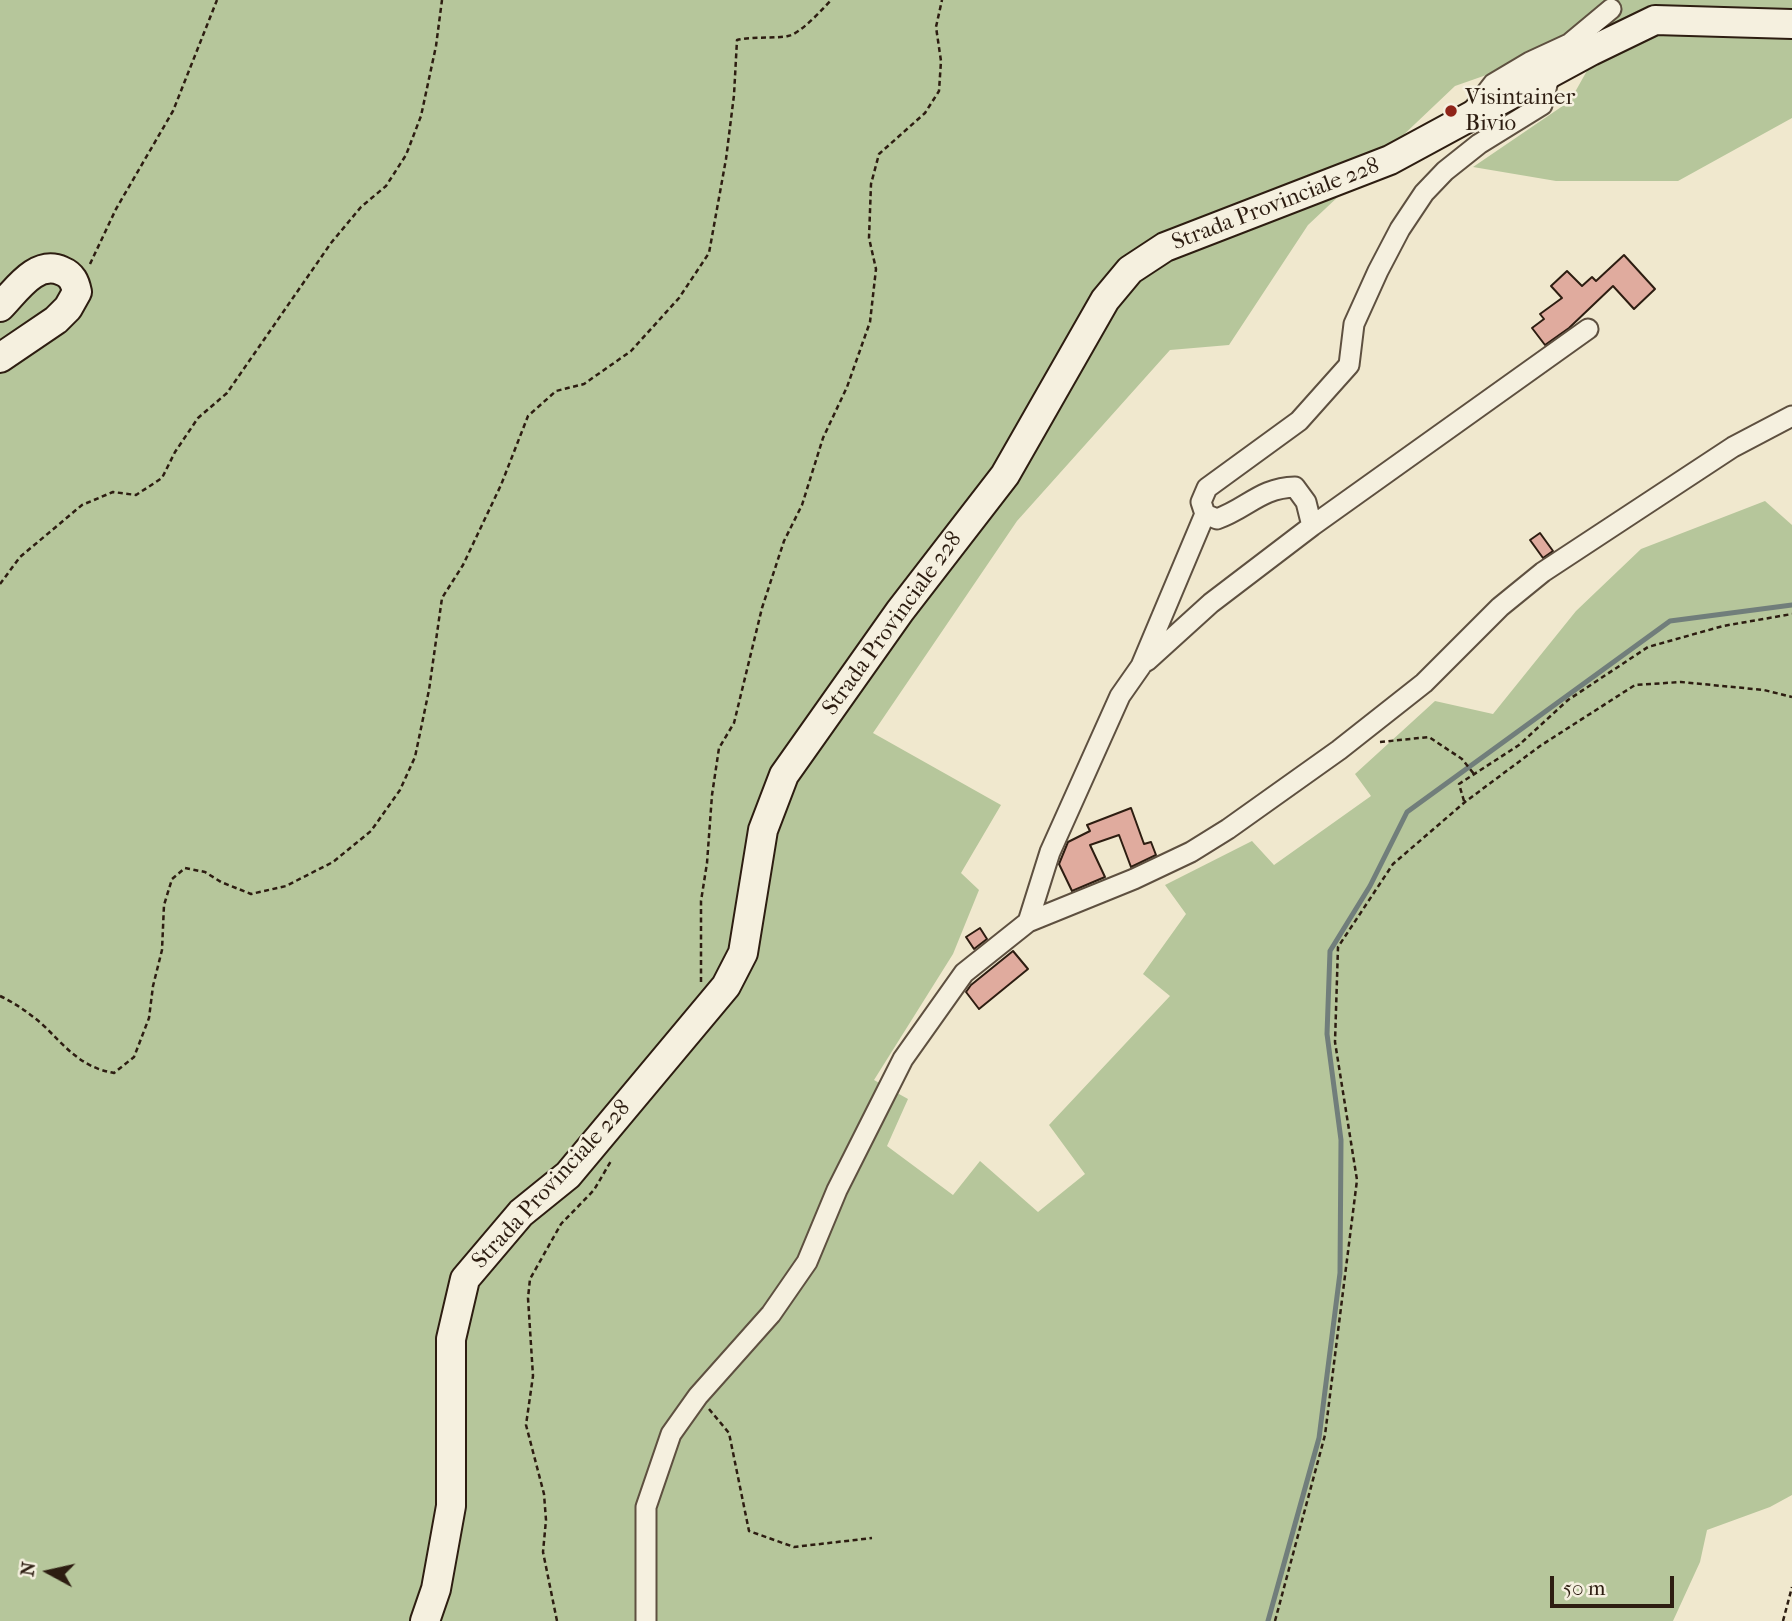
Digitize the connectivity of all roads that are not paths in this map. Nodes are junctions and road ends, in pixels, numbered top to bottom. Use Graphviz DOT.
graph roads {
  1 [pos="1611,9"];
  2 [pos="1792,24"];
  3 [pos="1550,73"];
  4 [pos="1465,121"];
  5 [pos="0,307"];
  6 [pos="1588,329"];
  7 [pos="0,358"];
  8 [pos="1792,416"];
  9 [pos="1205,514"];
  10 [pos="1312,526"];
  11 [pos="1140,666"];
  12 [pos="1028,922"];
  13 [pos="425,1621"];
  14 [pos="646,1621"];
  1 -- 4 [label="street"];
  2 -- 3 [label="main road, Strada Provinciale 228"];
  3 -- 4 [label="main road, Strada Provinciale 228"];
  3 -- 9 [label="street"];
  4 -- 13 [label="main road, Strada Provinciale 228"];
  5 -- 7 [label="main road"];
  6 -- 10 [label="street"];
  8 -- 12 [label="street"];
  9 -- 10 [label="street"];
  9 -- 11 [label="street"];
  10 -- 11 [label="street"];
  11 -- 12 [label="street"];
  12 -- 14 [label="street"];
}
